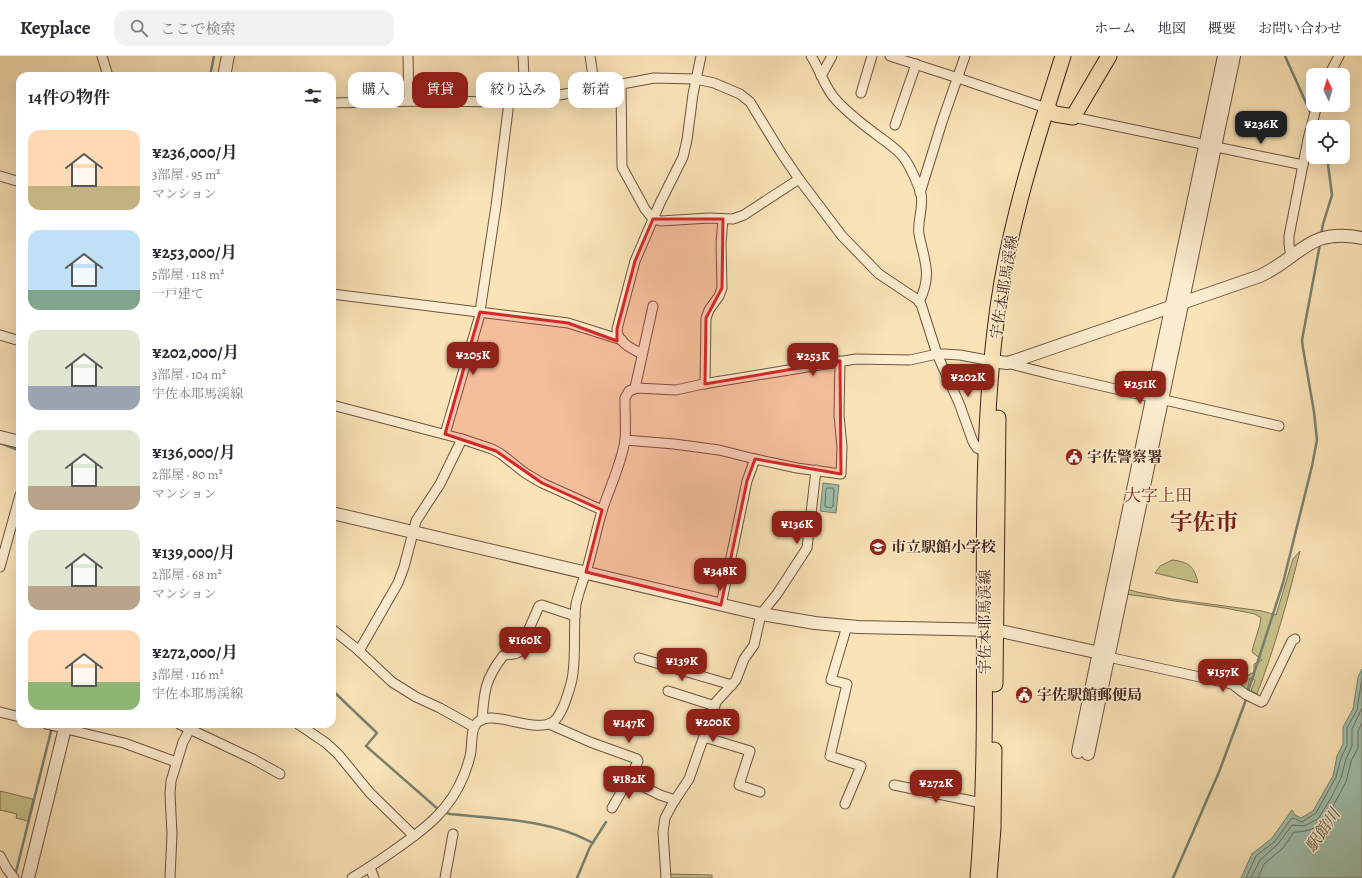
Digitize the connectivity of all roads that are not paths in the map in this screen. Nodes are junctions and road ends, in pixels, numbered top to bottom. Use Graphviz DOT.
graph roads {
  1 [pos="102,56"];
  2 [pos="228,56"];
  3 [pos="408,56"];
  4 [pos="523,56"];
  5 [pos="590,56"];
  6 [pos="701,56"];
  7 [pos="811,56"];
  8 [pos="832,56"];
  9 [pos="872,56"];
  10 [pos="890,56"];
  11 [pos="965,56"];
  12 [pos="1063,56"];
  13 [pos="1073,56"];
  14 [pos="1109,56"];
  15 [pos="1224,56"];
  16 [pos="1234,56"];
  17 [pos="1338,56"];
  18 [pos="916,64"];
  19 [pos="1332,68"];
  20 [pos="107,72"];
  21 [pos="225,72"];
  22 [pos="523,72"];
  23 [pos="592,72"];
  24 [pos="821,76"];
  25 [pos="958,78"];
  26 [pos="696,79"];
  27 [pos="624,83"];
  28 [pos="861,93"];
  29 [pos="410,101"];
  30 [pos="476,102"];
  31 [pos="336,104"];
  32 [pos="508,108"];
  33 [pos="621,108"];
  34 [pos="1051,111"];
  35 [pos="1315,112"];
  36 [pos="1073,117"];
  37 [pos="896,125"];
  38 [pos="1210,145"];
  39 [pos="1303,165"];
  40 [pos="0,176"];
  41 [pos="799,180"];
  42 [pos="16,181"];
  43 [pos="920,193"];
  44 [pos="653,218"];
  45 [pos="723,219"];
  46 [pos="1362,238"];
  47 [pos="1291,256"];
  48 [pos="336,294"];
  49 [pos="919,302"];
  50 [pos="1177,305"];
  51 [pos="653,306"];
  52 [pos="480,312"];
  53 [pos="0,335"];
  54 [pos="16,339"];
  55 [pos="622,340"];
  56 [pos="642,354"];
  57 [pos="937,354"];
  58 [pos="840,361"];
  59 [pos="1000,362"];
  60 [pos="705,384"];
  61 [pos="635,388"];
  62 [pos="1157,398"];
  63 [pos="336,406"];
  64 [pos="1279,426"];
  65 [pos="445,434"];
  66 [pos="0,438"];
  67 [pos="462,439"];
  68 [pos="625,440"];
  69 [pos="16,441"];
  70 [pos="986,452"];
  71 [pos="755,459"];
  72 [pos="816,470"];
  73 [pos="16,509"];
  74 [pos="602,510"];
  75 [pos="336,514"];
  76 [pos="413,532"];
  77 [pos="0,567"];
  78 [pos="586,572"];
  79 [pos="721,604"];
  80 [pos="761,614"];
  81 [pos="575,616"];
  82 [pos="847,626"];
  83 [pos="990,630"];
  84 [pos="336,632"];
  85 [pos="1294,639"];
  86 [pos="359,651"];
  87 [pos="1105,655"];
  88 [pos="639,658"];
  89 [pos="732,685"];
  90 [pos="668,691"];
  91 [pos="715,706"];
  92 [pos="0,712"];
  93 [pos="16,716"];
  94 [pos="482,720"];
  95 [pos="549,724"];
  96 [pos="65,728"];
  97 [pos="72,728"];
  98 [pos="304,728"];
  99 [pos="474,728"];
  100 [pos="190,729"];
  101 [pos="704,737"];
  102 [pos="1083,753"];
  103 [pos="176,762"];
  104 [pos="280,774"];
  105 [pos="631,779"];
  106 [pos="894,785"];
  107 [pos="760,792"];
  108 [pos="675,800"];
  109 [pos="982,803"];
  110 [pos="845,804"];
  111 [pos="612,808"];
  112 [pos="453,834"];
  113 [pos="414,836"];
  114 [pos="0,856"];
  115 [pos="370,867"];
  116 [pos="14,878"];
  117 [pos="28,878"];
  118 [pos="170,878"];
  119 [pos="352,878"];
  120 [pos="374,878"];
  121 [pos="446,878"];
  122 [pos="666,878"];
  123 [pos="978,878"];
  124 [pos="989,878"];
  1 -- 20 [label="street"];
  2 -- 21 [label="street"];
  3 -- 29 [label="street"];
  4 -- 22 [label="street"];
  5 -- 23 [label="street"];
  6 -- 26 [label="street"];
  7 -- 24 [label="street"];
  8 -- 24 [label="street"];
  9 -- 28 [label="street"];
  10 -- 18 [label="street"];
  11 -- 25 [label="street"];
  12 -- 34 [label="main road, 宇佐本耶馬渓線"];
  13 -- 34 [label="main road, 宇佐本耶馬渓線"];
  14 -- 36 [label="main road"];
  15 -- 38 [label="street"];
  16 -- 38 [label="street"];
  17 -- 19 [label="street"];
  18 -- 25 [label="street"];
  18 -- 37 [label="street"];
  24 -- 43 [label="street"];
  25 -- 34 [label="street"];
  25 -- 43 [label="street"];
  26 -- 27 [label="street"];
  26 -- 41 [label="street"];
  26 -- 44 [label="street"];
  29 -- 30 [label="street"];
  29 -- 31 [label="street"];
  32 -- 52 [label="street"];
  33 -- 44 [label="street"];
  34 -- 36 [label="main road"];
  34 -- 59 [label="main road, 宇佐本耶馬渓線"];
  35 -- 39 [label="street"];
  36 -- 38 [label="street"];
  38 -- 39 [label="street"];
  38 -- 50 [label="street"];
  39 -- 47 [label="street"];
  40 -- 42 [label="street"];
  41 -- 45 [label="street"];
  41 -- 49 [label="street"];
  43 -- 49 [label="street"];
  44 -- 45 [label="street"];
  44 -- 55 [label="street"];
  45 -- 60 [label="street"];
  46 -- 47 [label="street"];
  47 -- 50 [label="street"];
  48 -- 52 [label="street"];
  49 -- 57 [label="street"];
  50 -- 59 [label="street"];
  50 -- 62 [label="street"];
  51 -- 56 [label="street"];
  52 -- 55 [label="street"];
  52 -- 65 [label="street"];
  53 -- 54 [label="street"];
  55 -- 56 [label="street"];
  56 -- 61 [label="street"];
  57 -- 58 [label="street"];
  57 -- 59 [label="street"];
  57 -- 70 [label="street"];
  58 -- 60 [label="street"];
  58 -- 72 [label="street"];
  59 -- 62 [label="street"];
  59 -- 70 [label="main road, 宇佐本耶馬渓線"];
  59 -- 83 [label="main road, 宇佐本耶馬渓線"];
  60 -- 61 [label="street"];
  61 -- 68 [label="street"];
  62 -- 64 [label="street"];
  62 -- 87 [label="street"];
  63 -- 65 [label="street"];
  65 -- 67 [label="street"];
  66 -- 69 [label="street"];
  67 -- 74 [label="street"];
  67 -- 76 [label="street"];
  68 -- 71 [label="street"];
  68 -- 74 [label="street"];
  70 -- 83 [label="main road, 宇佐本耶馬渓線"];
  71 -- 72 [label="street"];
  71 -- 79 [label="street"];
  72 -- 80 [label="street"];
  73 -- 77 [label="street"];
  74 -- 78 [label="street"];
  75 -- 76 [label="street"];
  76 -- 78 [label="street"];
  76 -- 86 [label="street"];
  78 -- 79 [label="street"];
  78 -- 81 [label="street"];
  79 -- 80 [label="street"];
  80 -- 82 [label="street"];
  80 -- 89 [label="street"];
  81 -- 94 [label="street"];
  81 -- 95 [label="street"];
  82 -- 83 [label="street"];
  82 -- 110 [label="street"];
  83 -- 87 [label="street"];
  83 -- 109 [label="main road, 宇佐本耶馬渓線"];
  83 -- 124 [label="main road, 宇佐本耶馬渓線"];
  84 -- 86 [label="street"];
  85 -- 87 [label="street"];
  86 -- 99 [label="street"];
  87 -- 102 [label="street"];
  88 -- 89 [label="street"];
  89 -- 91 [label="street"];
  90 -- 91 [label="street"];
  91 -- 101 [label="street"];
  92 -- 93 [label="street"];
  94 -- 95 [label="street"];
  94 -- 99 [label="street"];
  95 -- 105 [label="street"];
  96 -- 117 [label="street"];
  97 -- 103 [label="street"];
  98 -- 113 [label="street"];
  99 -- 113 [label="street"];
  100 -- 103 [label="street"];
  100 -- 104 [label="street"];
  101 -- 107 [label="street"];
  101 -- 108 [label="street"];
  103 -- 118 [label="street"];
  105 -- 108 [label="street"];
  105 -- 111 [label="street"];
  106 -- 109 [label="street"];
  108 -- 122 [label="street"];
  109 -- 123 [label="main road, 宇佐本耶馬渓線"];
  112 -- 121 [label="street"];
  113 -- 115 [label="street"];
  114 -- 116 [label="street"];
  115 -- 119 [label="street"];
  115 -- 120 [label="street"];
}
